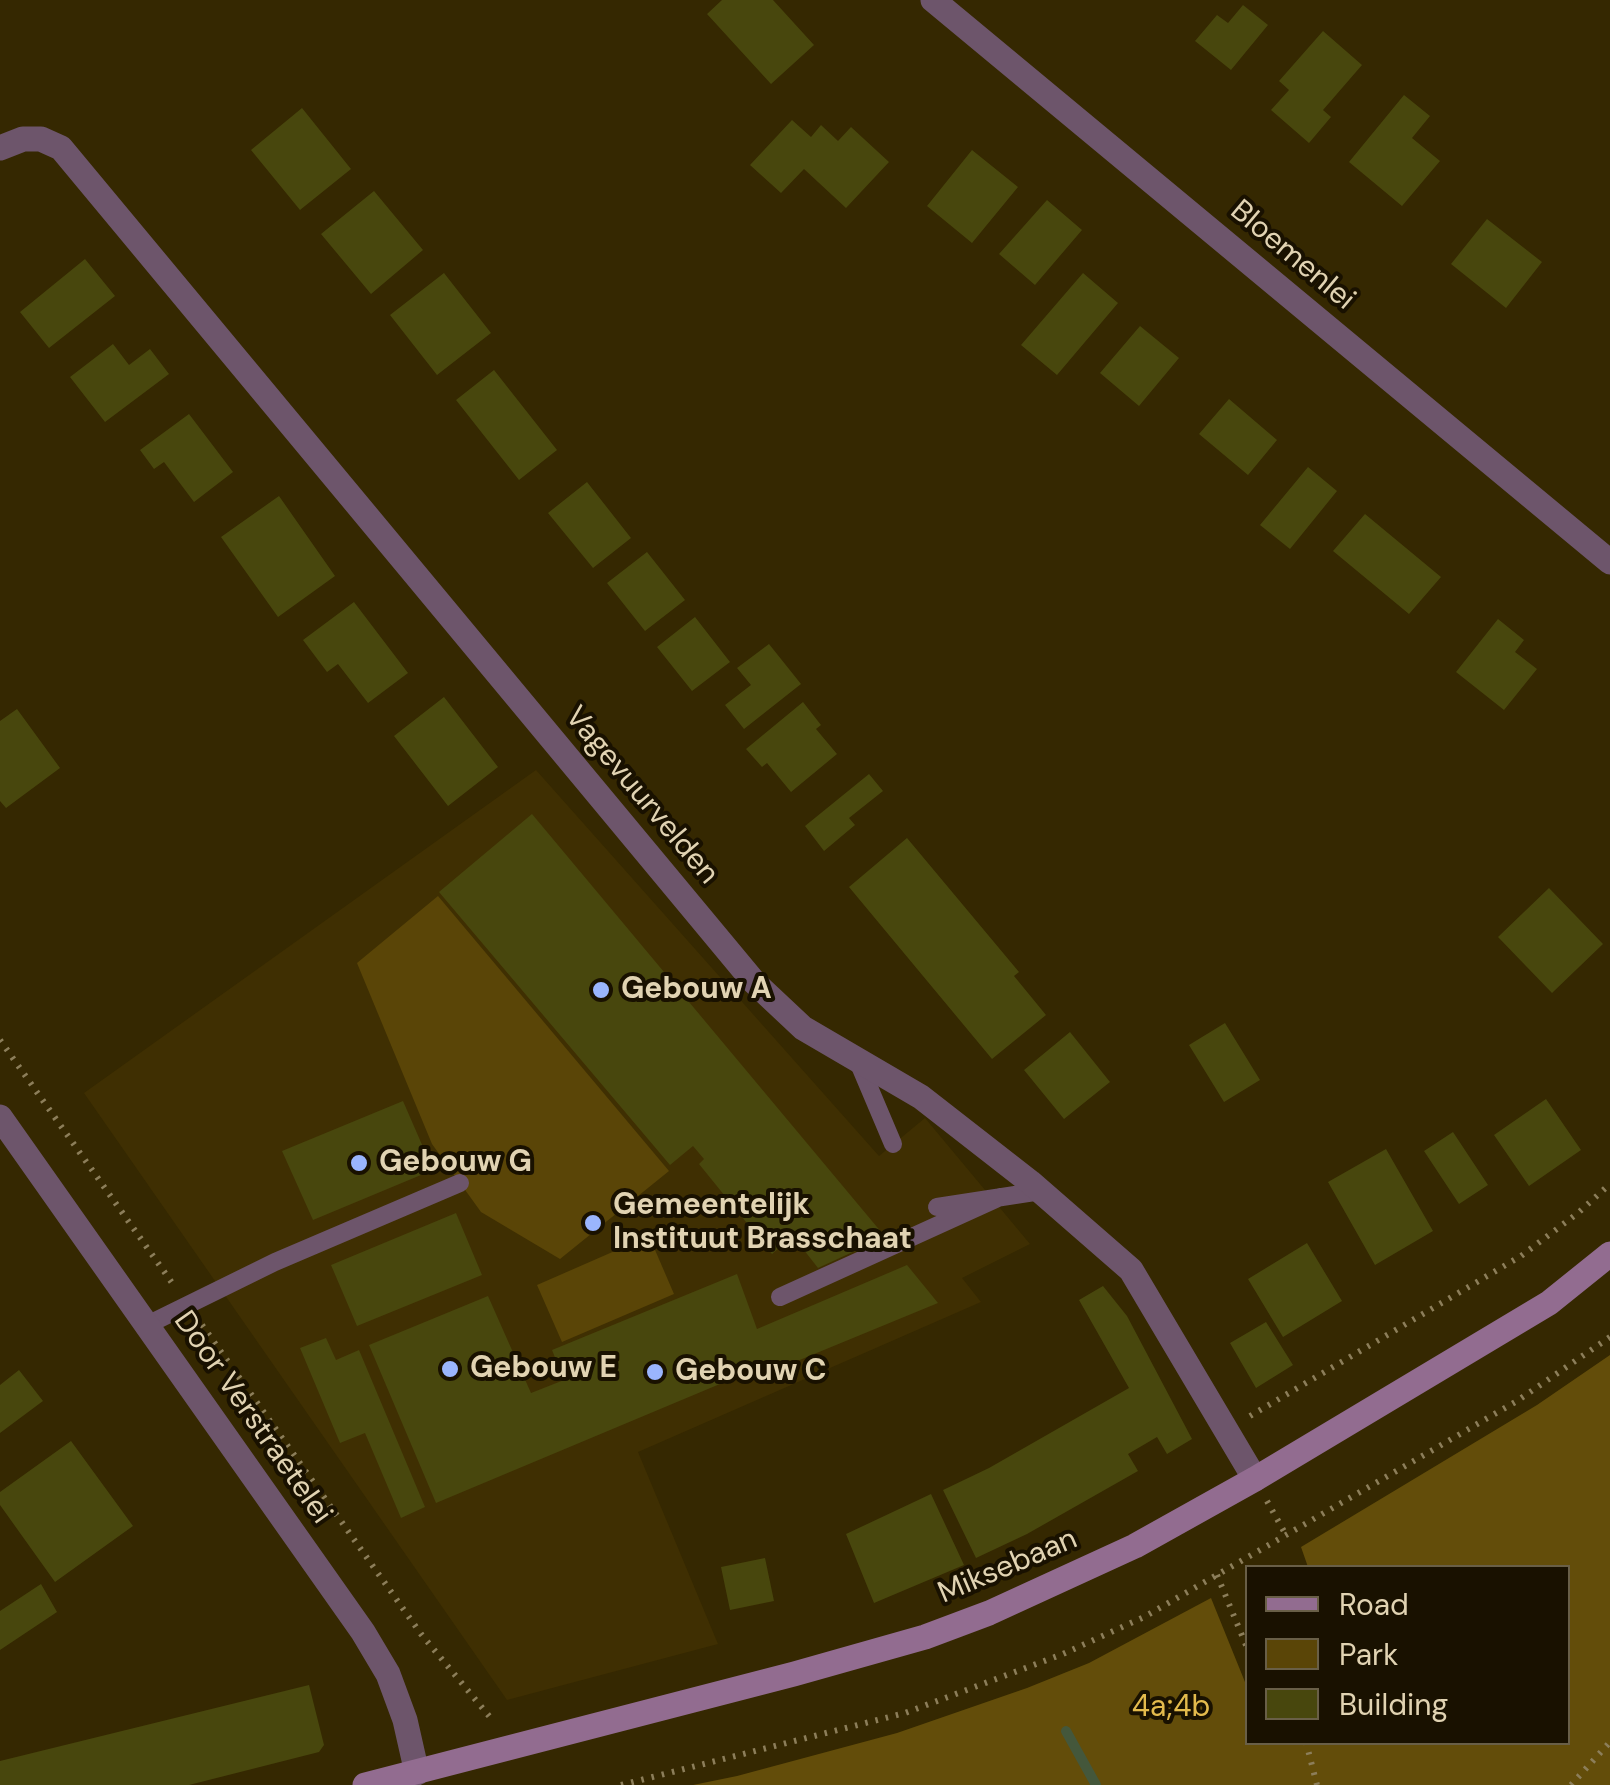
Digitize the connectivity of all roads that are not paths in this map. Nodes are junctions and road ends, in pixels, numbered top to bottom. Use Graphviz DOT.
graph roads {
  1 [pos="932,0"];
  2 [pos="0,148"];
  3 [pos="1610,562"];
  4 [pos="857,1060"];
  5 [pos="0,1117"];
  6 [pos="893,1144"];
  7 [pos="460,1183"];
  8 [pos="1041,1192"];
  9 [pos="1000,1197"];
  10 [pos="937,1206"];
  11 [pos="1610,1254"];
  12 [pos="780,1297"];
  13 [pos="147,1326"];
  14 [pos="1255,1479"];
  15 [pos="400,1779"];
  16 [pos="364,1785"];
  1 -- 3 [label="street, Bloemenlei"];
  2 -- 4 [label="street, Vagevuurvelden"];
  4 -- 6 [label="lane"];
  4 -- 8 [label="street, Vagevuurvelden"];
  5 -- 13 [label="street, Door Verstraetelei"];
  7 -- 13 [label="lane"];
  8 -- 9 [label="lane"];
  8 -- 14 [label="street, Vagevuurvelden"];
  9 -- 10 [label="lane"];
  9 -- 12 [label="lane"];
  11 -- 14 [label="main road, Miksebaan"];
  13 -- 15 [label="street, Door Verstraetelei"];
  14 -- 15 [label="main road, Miksebaan"];
  15 -- 16 [label="main road, Miksebaan"];
}
